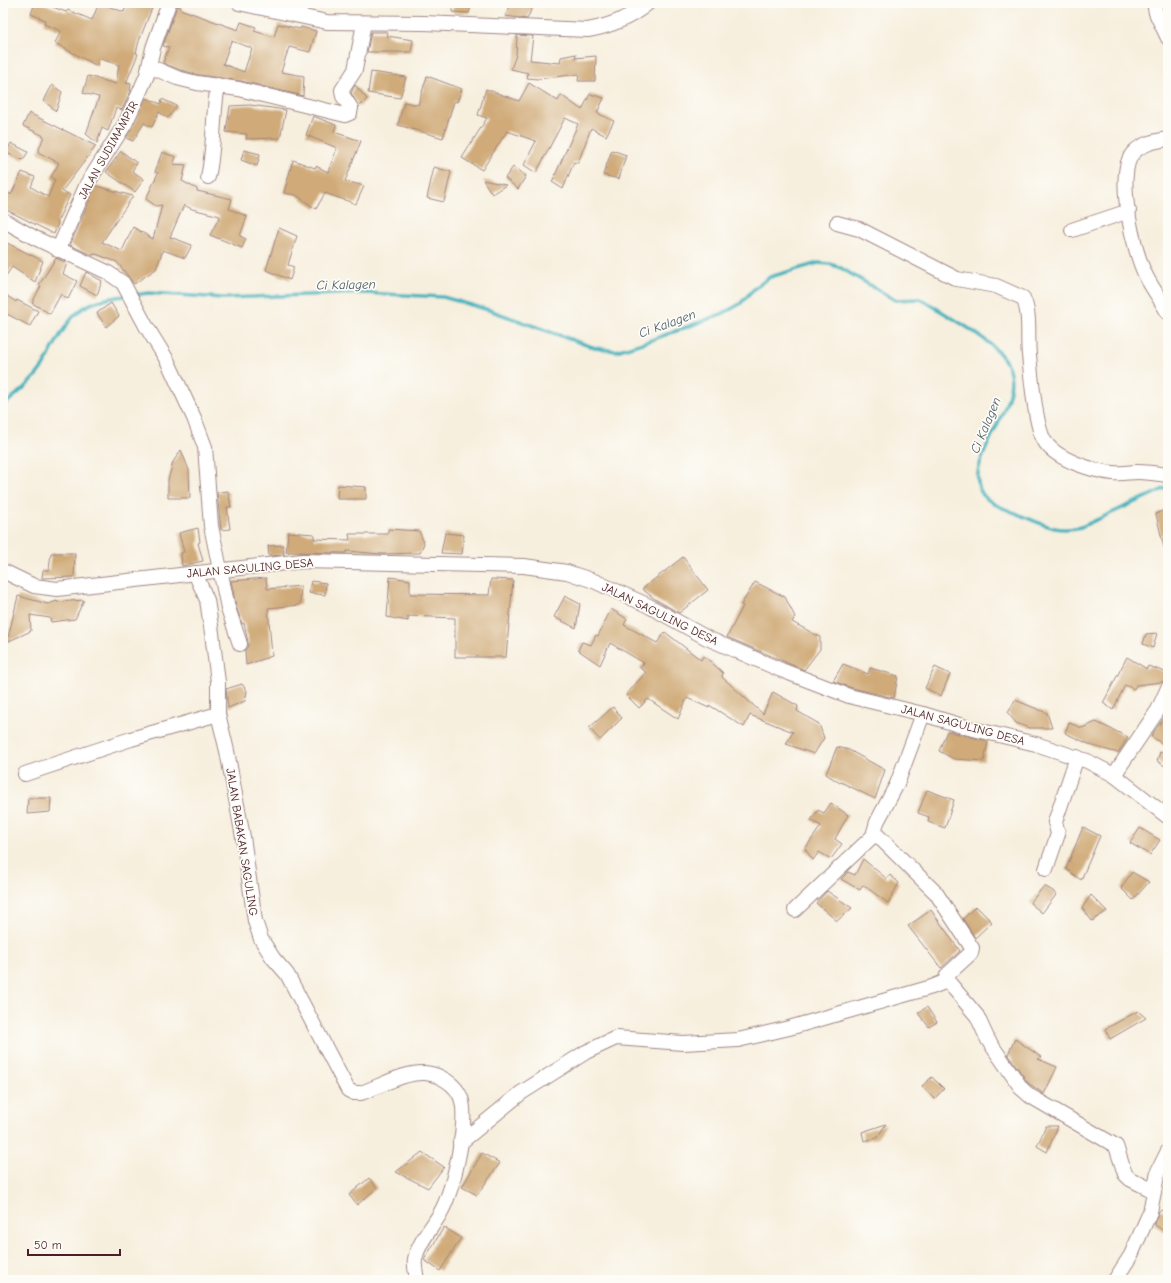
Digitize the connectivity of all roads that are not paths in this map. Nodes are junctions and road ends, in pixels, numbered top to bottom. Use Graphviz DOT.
graph roads {
  1 [pos="169,3"];
  2 [pos="239,3"];
  3 [pos="648,3"];
  4 [pos="1154,3"];
  5 [pos="364,23"];
  6 [pos="1168,38"];
  7 [pos="149,66"];
  8 [pos="218,85"];
  9 [pos="1168,138"];
  10 [pos="208,177"];
  11 [pos="1129,211"];
  12 [pos="3,220"];
  13 [pos="837,223"];
  14 [pos="1072,230"];
  15 [pos="58,250"];
  16 [pos="1168,313"];
  17 [pos="1168,475"];
  18 [pos="3,571"];
  19 [pos="220,571"];
  20 [pos="195,573"];
  21 [pos="240,644"];
  22 [pos="1168,688"];
  23 [pos="218,714"];
  24 [pos="923,714"];
  25 [pos="1077,757"];
  26 [pos="25,774"];
  27 [pos="1114,775"];
  28 [pos="1168,817"];
  29 [pos="875,834"];
  30 [pos="1046,869"];
  31 [pos="795,910"];
  32 [pos="947,981"];
  33 [pos="460,1143"];
  34 [pos="1168,1151"];
  35 [pos="1154,1191"];
  36 [pos="417,1280"];
  37 [pos="1115,1280"];
  1 -- 7 [label="street, JALAN SUDIMAMPIR"];
  2 -- 5 [label="street"];
  3 -- 5 [label="street"];
  4 -- 6 [label="street"];
  5 -- 8 [label="street"];
  7 -- 8 [label="street"];
  7 -- 15 [label="street, JALAN SUDIMAMPIR"];
  8 -- 10 [label="street"];
  9 -- 11 [label="street"];
  11 -- 14 [label="street"];
  11 -- 16 [label="street"];
  12 -- 15 [label="street"];
  13 -- 17 [label="street"];
  15 -- 19 [label="street"];
  18 -- 20 [label="street, JALAN SAGULING DESA"];
  19 -- 20 [label="street, JALAN SAGULING DESA"];
  19 -- 21 [label="street"];
  19 -- 24 [label="street, JALAN SAGULING DESA"];
  20 -- 23 [label="street, JALAN BABAKAN SAGULING"];
  22 -- 27 [label="street"];
  23 -- 26 [label="street"];
  23 -- 33 [label="street, JALAN BABAKAN SAGULING"];
  24 -- 25 [label="street, JALAN SAGULING DESA"];
  24 -- 29 [label="street"];
  25 -- 27 [label="street, JALAN SAGULING DESA"];
  25 -- 30 [label="street"];
  27 -- 28 [label="street, JALAN SAGULING DESA"];
  29 -- 31 [label="street"];
  29 -- 32 [label="street"];
  32 -- 33 [label="street"];
  32 -- 35 [label="street"];
  33 -- 36 [label="street"];
  34 -- 35 [label="street"];
  35 -- 37 [label="street"];
}
